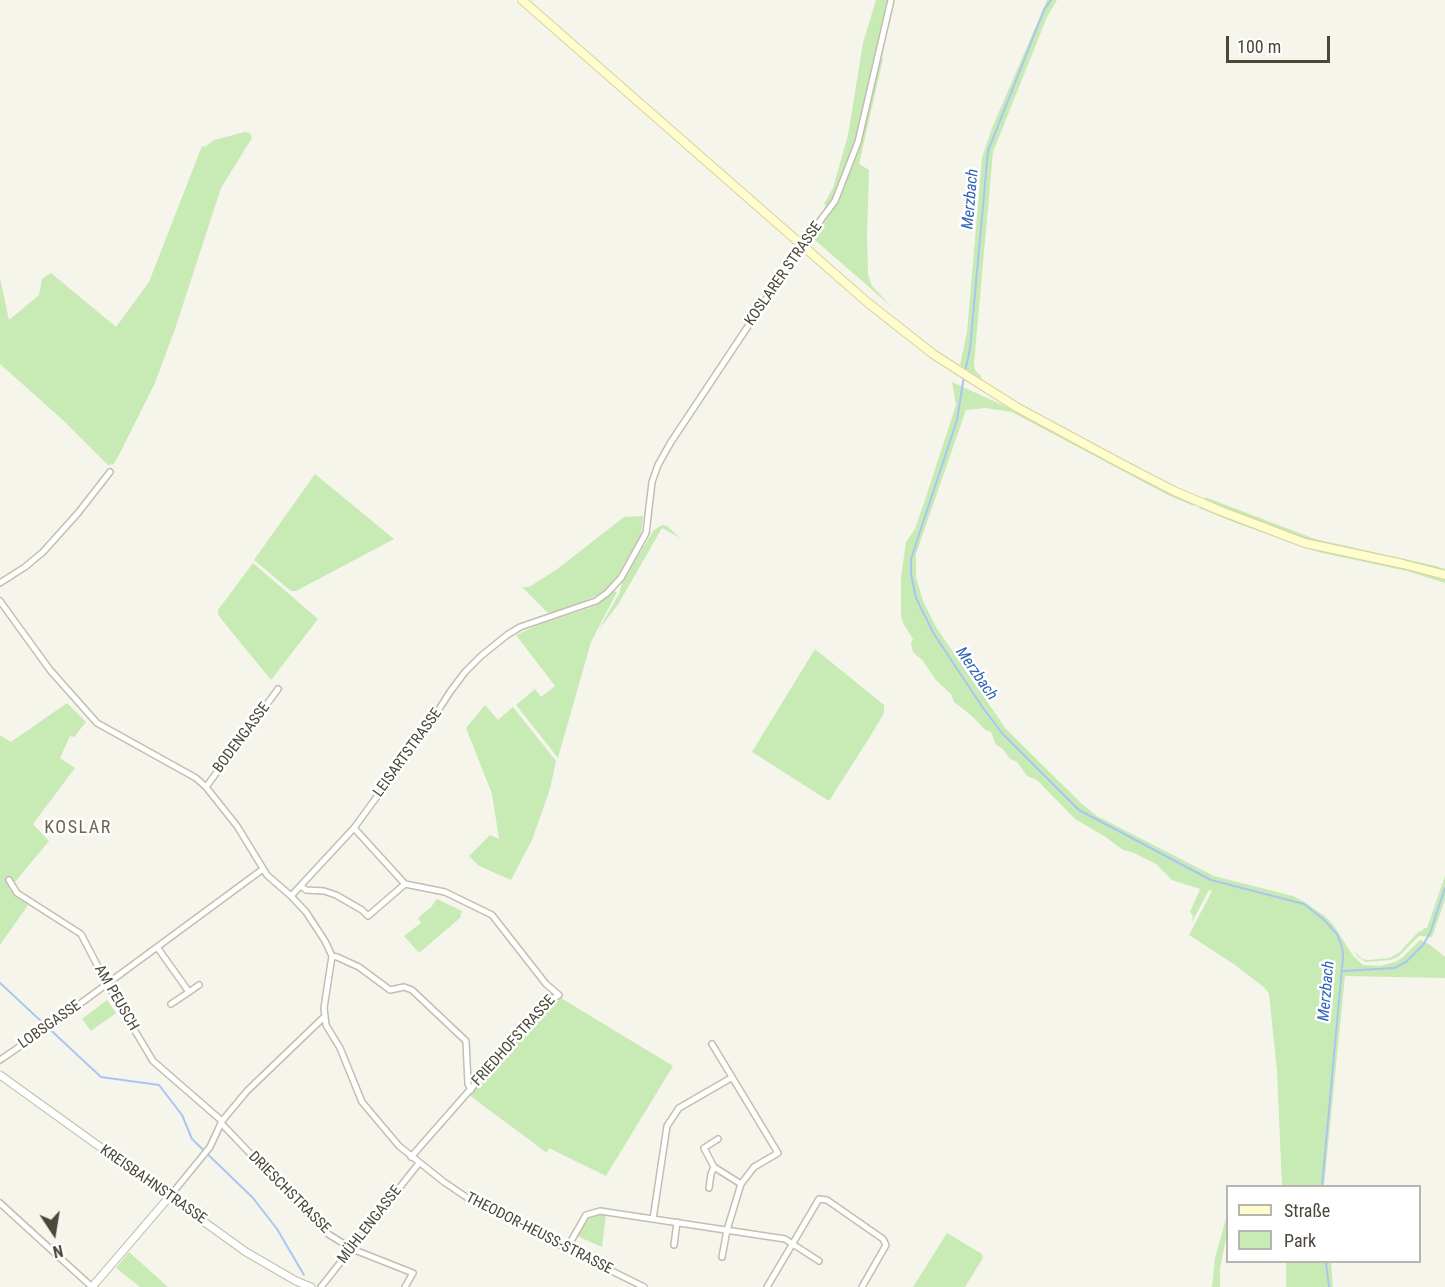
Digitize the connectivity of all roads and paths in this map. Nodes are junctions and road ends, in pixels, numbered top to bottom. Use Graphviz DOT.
graph roads {
  1 [pos="522,0"];
  2 [pos="891,0"];
  3 [pos="801,245"];
  4 [pos="110,472"];
  5 [pos="646,533"];
  6 [pos="1445,575"];
  7 [pos="0,583"];
  8 [pos="0,601"];
  9 [pos="278,689"];
  10 [pos="206,787"];
  11 [pos="354,828"];
  12 [pos="262,869"];
  13 [pos="9,880"];
  14 [pos="405,884"];
  15 [pos="301,886"];
  16 [pos="291,896"];
  17 [pos="158,947"];
  18 [pos="332,956"];
  19 [pos="107,984"];
  20 [pos="199,985"];
  21 [pos="189,992"];
  22 [pos="171,1004"];
  23 [pos="324,1017"];
  24 [pos="712,1044"];
  25 [pos="0,1060"];
  26 [pos="0,1075"];
  27 [pos="731,1078"];
  28 [pos="471,1090"];
  29 [pos="222,1122"];
  30 [pos="718,1139"];
  31 [pos="411,1157"];
  32 [pos="419,1163"];
  33 [pos="714,1167"];
  34 [pos="741,1184"];
  35 [pos="709,1188"];
  36 [pos="170,1196"];
  37 [pos="0,1203"];
  38 [pos="653,1219"];
  39 [pos="677,1222"];
  40 [pos="727,1230"];
  41 [pos="793,1243"];
  42 [pos="674,1245"];
  43 [pos="567,1248"];
  44 [pos="352,1249"];
  45 [pos="722,1257"];
  46 [pos="819,1261"];
  47 [pos="92,1287"];
  48 [pos="311,1287"];
  49 [pos="321,1287"];
  50 [pos="405,1287"];
  51 [pos="644,1287"];
  52 [pos="767,1287"];
  53 [pos="862,1287"];
  1 -- 3 [label="main road"];
  2 -- 3 [label="street, KOSLARER STRASSE"];
  3 -- 5 [label="street, KOSLARER STRASSE"];
  3 -- 6 [label="main road"];
  4 -- 7 [label="street"];
  5 -- 11 [label="street, LEISARTSTRASSE"];
  8 -- 10 [label="street"];
  9 -- 10 [label="street, BODENGASSE"];
  10 -- 12 [label="street"];
  11 -- 14 [label="street"];
  11 -- 15 [label="street, LEISARTSTRASSE"];
  12 -- 16 [label="street"];
  12 -- 17 [label="street, LOBSGASSE"];
  13 -- 19 [label="street, AM PEUSCH"];
  14 -- 15 [label="street"];
  14 -- 28 [label="street, FRIEDHOFSTRASSE"];
  15 -- 16 [label="street, LEISARTSTRASSE"];
  16 -- 18 [label="street"];
  17 -- 19 [label="street, LOBSGASSE"];
  17 -- 21 [label="street"];
  18 -- 23 [label="street"];
  18 -- 28 [label="street"];
  19 -- 25 [label="street, LOBSGASSE"];
  19 -- 29 [label="street, AM PEUSCH"];
  20 -- 21 [label="street"];
  21 -- 22 [label="street"];
  23 -- 29 [label="street"];
  23 -- 31 [label="street, THEODOR-HEUSS-STRASSE"];
  24 -- 27 [label="street"];
  26 -- 36 [label="street, KREISBAHNSTRASSE"];
  27 -- 34 [label="street"];
  27 -- 38 [label="street"];
  28 -- 31 [label="street, FRIEDHOFSTRASSE"];
  29 -- 36 [label="street"];
  29 -- 44 [label="street, DRIESCHSTRASSE"];
  30 -- 33 [label="street"];
  31 -- 32 [label="street, THEODOR-HEUSS-STRASSE"];
  32 -- 43 [label="street, THEODOR-HEUSS-STRASSE"];
  32 -- 44 [label="street, MÜHLENGASSE"];
  33 -- 34 [label="street"];
  33 -- 35 [label="street"];
  34 -- 40 [label="street"];
  36 -- 47 [label="street"];
  36 -- 48 [label="street, KREISBAHNSTRASSE"];
  37 -- 47 [label="street"];
  38 -- 39 [label="street"];
  38 -- 43 [label="street"];
  39 -- 40 [label="street"];
  39 -- 42 [label="street"];
  40 -- 41 [label="street"];
  40 -- 45 [label="street"];
  41 -- 46 [label="street"];
  41 -- 52 [label="street"];
  41 -- 53 [label="street"];
  43 -- 51 [label="street, THEODOR-HEUSS-STRASSE"];
  44 -- 49 [label="street, MÜHLENGASSE"];
  44 -- 50 [label="street, DRIESCHSTRASSE"];
}
